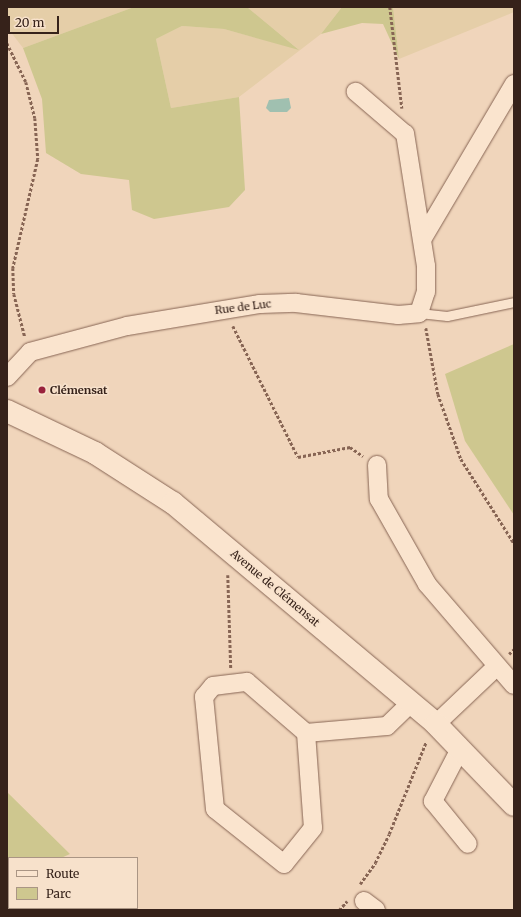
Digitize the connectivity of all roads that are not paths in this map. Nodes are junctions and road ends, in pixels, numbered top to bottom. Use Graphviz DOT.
graph roads {
  1 [pos="514,84"];
  2 [pos="356,92"];
  3 [pos="422,238"];
  4 [pos="514,302"];
  5 [pos="419,313"];
  6 [pos="7,377"];
  7 [pos="7,411"];
  8 [pos="377,465"];
  9 [pos="496,667"];
  10 [pos="514,686"];
  11 [pos="411,703"];
  12 [pos="436,724"];
  13 [pos="306,733"];
  14 [pos="460,749"];
  15 [pos="514,805"];
  16 [pos="468,844"];
  1 -- 3 [label="street"];
  2 -- 3 [label="street"];
  3 -- 5 [label="street"];
  4 -- 5 [label="lane"];
  5 -- 6 [label="street, Rue de Luc"];
  7 -- 11 [label="main road, Avenue de Clémensat"];
  8 -- 9 [label="street"];
  9 -- 10 [label="street"];
  9 -- 12 [label="street"];
  11 -- 12 [label="main road, Avenue de Clémensat"];
  11 -- 13 [label="street"];
  12 -- 14 [label="main road, Avenue de Clémensat"];
  13 -- 13 [label="street"];
  14 -- 15 [label="main road, Avenue de Clémensat"];
  14 -- 16 [label="street"];
}
